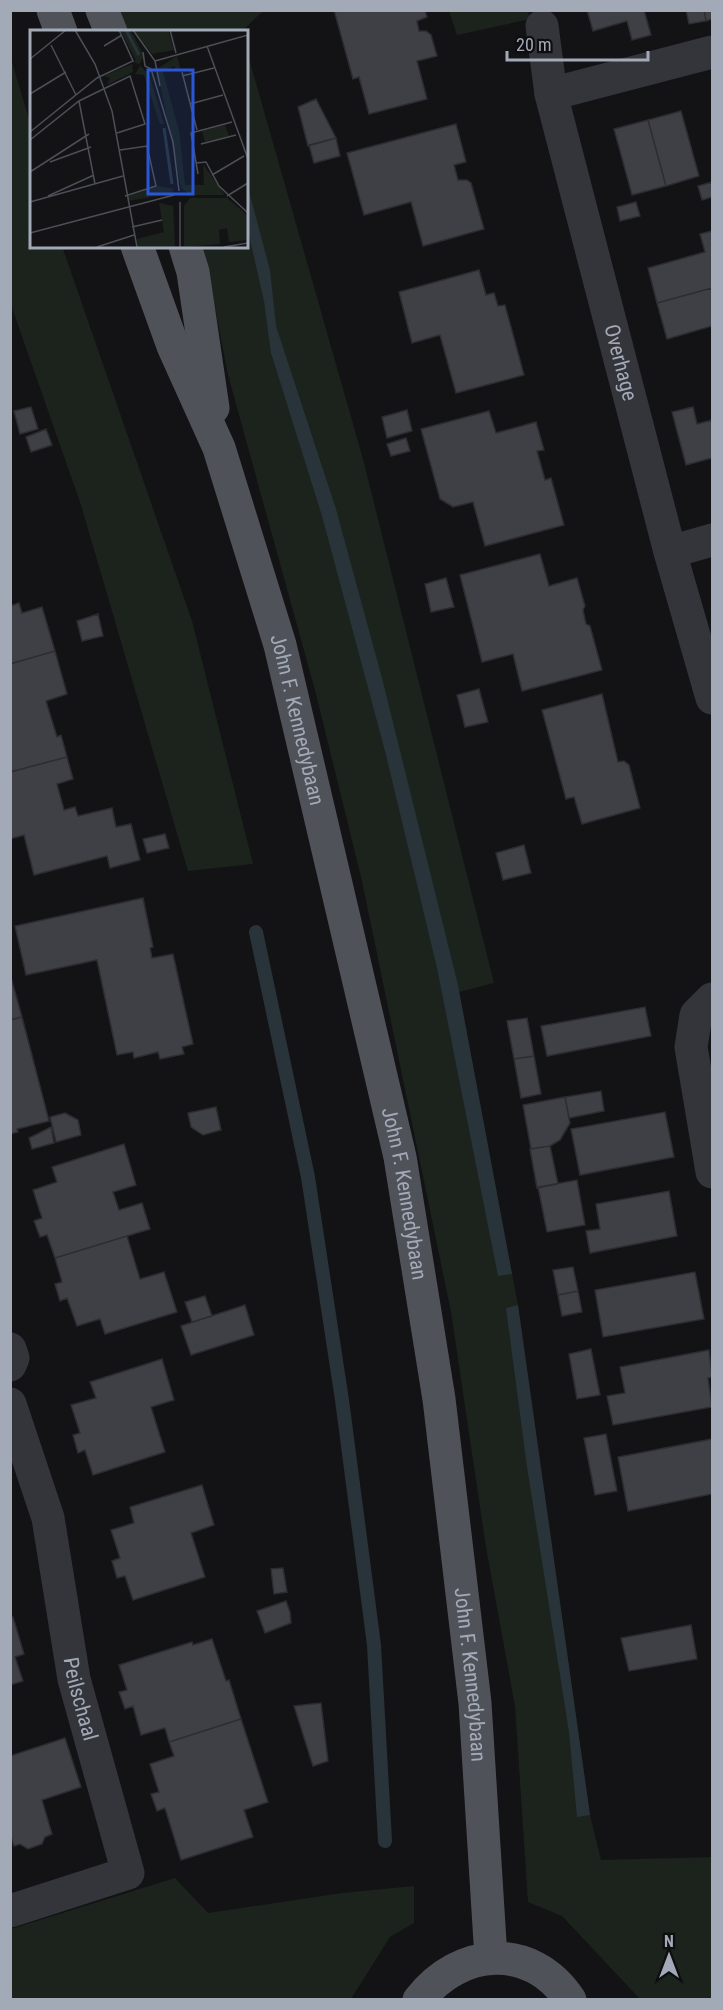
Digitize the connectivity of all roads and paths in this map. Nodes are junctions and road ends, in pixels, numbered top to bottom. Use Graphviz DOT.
graph roads {
  1 [pos="53,10"];
  2 [pos="102,10"];
  3 [pos="542,26"];
  4 [pos="60,30"];
  5 [pos="110,30"];
  6 [pos="712,52"];
  7 [pos="551,94"];
  8 [pos="138,248"];
  9 [pos="186,248"];
  10 [pos="219,448"];
  11 [pos="712,540"];
  12 [pos="669,552"];
  13 [pos="712,698"];
  14 [pos="712,999"];
  15 [pos="712,1172"];
  16 [pos="10,1349"];
  17 [pos="10,1365"];
  18 [pos="10,1404"];
  19 [pos="10,1911"];
  20 [pos="491,1958"];
  21 [pos="419,2000"];
  22 [pos="570,2000"];
  1 -- 4 [label="main road"];
  2 -- 5 [label="main road"];
  3 -- 7 [label="street, Overhage"];
  6 -- 7 [label="street"];
  7 -- 12 [label="street, Overhage"];
  8 -- 10 [label="main road, John F. Kennedybaan"];
  9 -- 10 [label="main road, John F. Kennedybaan"];
  10 -- 20 [label="main road, John F. Kennedybaan"];
  11 -- 12 [label="street"];
  12 -- 13 [label="street, Overhage"];
  14 -- 15 [label="street"];
  16 -- 17 [label="street"];
  18 -- 19 [label="street, Peilschaal"];
  20 -- 21 [label="main road"];
  20 -- 22 [label="main road"];
}
